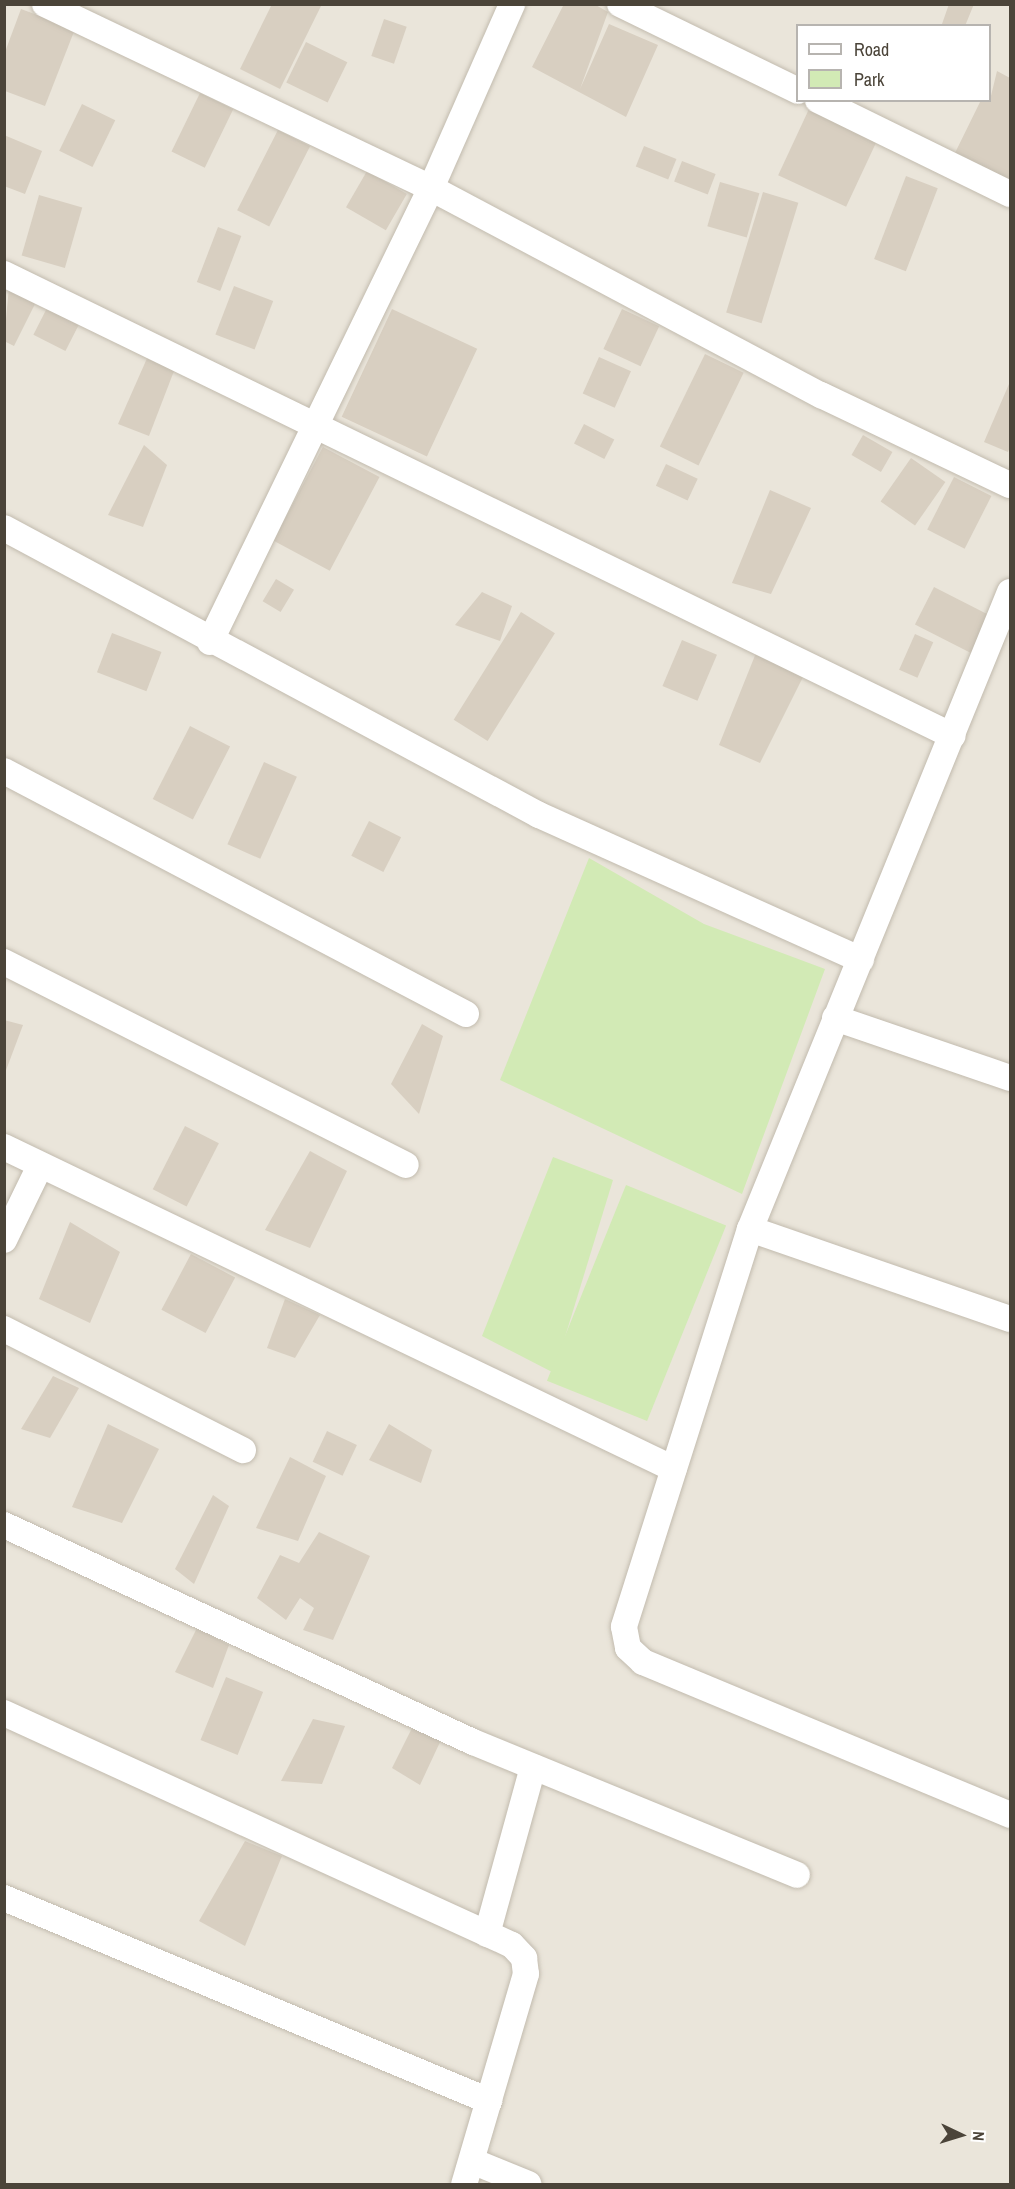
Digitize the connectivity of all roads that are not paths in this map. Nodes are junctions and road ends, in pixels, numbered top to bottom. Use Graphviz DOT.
graph roads {
  1 [pos="45,4"];
  2 [pos="512,4"];
  3 [pos="620,4"];
  4 [pos="796,90"];
  5 [pos="822,102"];
  6 [pos="431,188"];
  7 [pos="1011,194"];
  8 [pos="4,274"];
  9 [pos="315,427"];
  10 [pos="1011,485"];
  11 [pos="4,528"];
  12 [pos="1011,592"];
  13 [pos="210,642"];
  14 [pos="953,736"];
  15 [pos="4,771"];
  16 [pos="861,960"];
  17 [pos="4,962"];
  18 [pos="466,1014"];
  19 [pos="836,1018"];
  20 [pos="1011,1078"];
  21 [pos="4,1147"];
  22 [pos="406,1165"];
  23 [pos="40,1166"];
  24 [pos="750,1229"];
  25 [pos="4,1240"];
  26 [pos="1011,1319"];
  27 [pos="4,1329"];
  28 [pos="243,1450"];
  29 [pos="674,1469"];
  30 [pos="4,1525"];
  31 [pos="4,1713"];
  32 [pos="533,1767"];
  33 [pos="1011,1815"];
  34 [pos="797,1875"];
  35 [pos="4,1898"];
  36 [pos="487,1934"];
  37 [pos="489,2101"];
  38 [pos="468,2173"];
  39 [pos="528,2184"];
  1 -- 6 [label="street"];
  2 -- 6 [label="street"];
  3 -- 4 [label="street"];
  5 -- 7 [label="street"];
  6 -- 9 [label="street"];
  6 -- 10 [label="street"];
  8 -- 9 [label="street"];
  9 -- 13 [label="street"];
  9 -- 14 [label="street"];
  11 -- 13 [label="street"];
  12 -- 14 [label="street"];
  13 -- 16 [label="street"];
  14 -- 16 [label="street"];
  15 -- 18 [label="street"];
  16 -- 19 [label="street"];
  17 -- 22 [label="street"];
  19 -- 20 [label="street"];
  19 -- 24 [label="street"];
  21 -- 23 [label="street"];
  23 -- 25 [label="street"];
  23 -- 29 [label="street"];
  24 -- 26 [label="street"];
  24 -- 29 [label="street"];
  27 -- 28 [label="street"];
  29 -- 33 [label="street"];
  30 -- 32 [label="street"];
  31 -- 36 [label="street"];
  32 -- 34 [label="street"];
  32 -- 36 [label="street"];
  35 -- 37 [label="street"];
  36 -- 37 [label="street"];
  37 -- 38 [label="street"];
  38 -- 39 [label="street"];
}
